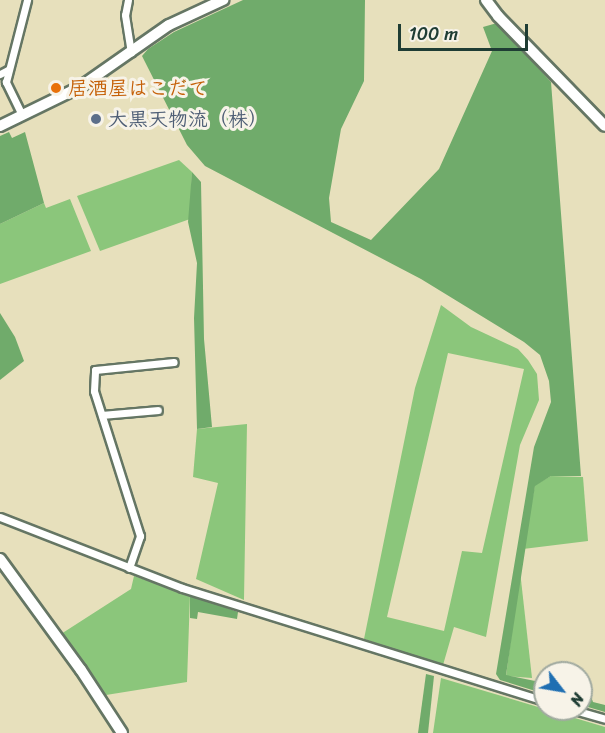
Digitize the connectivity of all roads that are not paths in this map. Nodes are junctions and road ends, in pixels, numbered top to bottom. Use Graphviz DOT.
graph roads {
  1 [pos="27,0"];
  2 [pos="128,0"];
  3 [pos="223,0"];
  4 [pos="486,0"];
  5 [pos="131,53"];
  6 [pos="8,70"];
  7 [pos="0,74"];
  8 [pos="22,115"];
  9 [pos="0,126"];
  10 [pos="605,126"];
  11 [pos="174,362"];
  12 [pos="158,410"];
  13 [pos="102,415"];
  14 [pos="0,517"];
  15 [pos="0,559"];
  16 [pos="129,568"];
  17 [pos="533,697"];
  18 [pos="122,733"];
  1 -- 6 [label="street"];
  2 -- 5 [label="street"];
  3 -- 5 [label="street"];
  4 -- 10 [label="street"];
  5 -- 8 [label="street"];
  6 -- 7 [label="street"];
  6 -- 8 [label="street"];
  8 -- 9 [label="street"];
  11 -- 13 [label="street"];
  12 -- 13 [label="street"];
  13 -- 16 [label="street"];
  14 -- 16 [label="street"];
  15 -- 18 [label="street"];
  16 -- 17 [label="street"];
}
